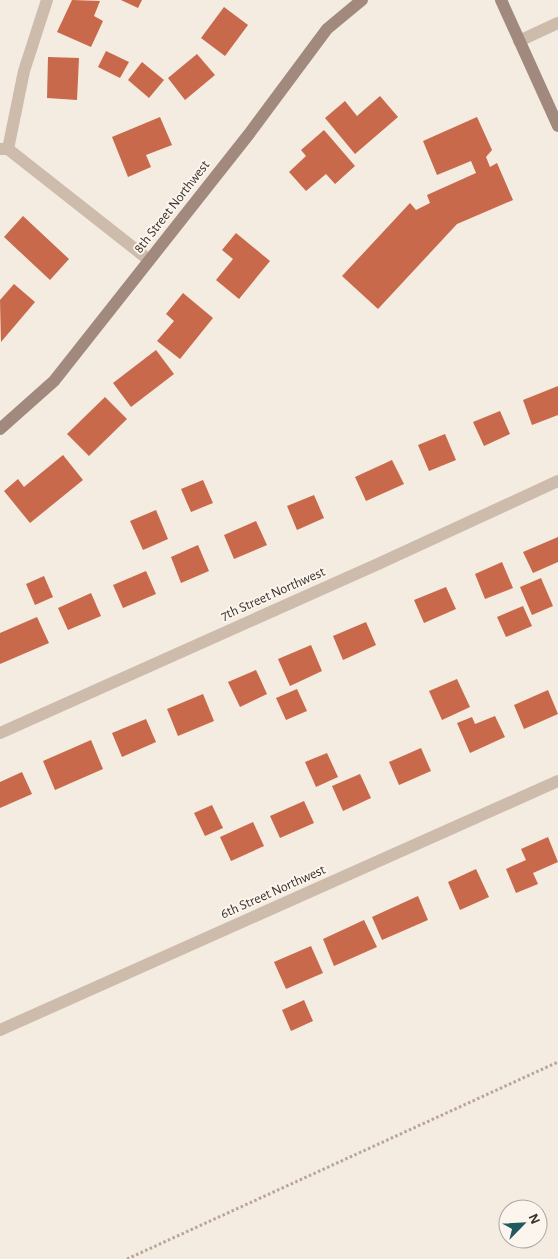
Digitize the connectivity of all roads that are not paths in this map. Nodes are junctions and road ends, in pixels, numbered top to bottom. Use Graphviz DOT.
graph roads {
  1 [pos="47,0"];
  2 [pos="362,0"];
  3 [pos="501,0"];
  4 [pos="558,23"];
  5 [pos="519,41"];
  6 [pos="558,126"];
  7 [pos="4,149"];
  8 [pos="149,260"];
  9 [pos="0,430"];
  10 [pos="558,481"];
  11 [pos="0,733"];
  12 [pos="558,781"];
  13 [pos="0,1030"];
  1 -- 7 [label="street"];
  2 -- 8 [label="street, 8th Street Northwest"];
  3 -- 5 [label="street"];
  4 -- 5 [label="street"];
  5 -- 6 [label="street"];
  7 -- 8 [label="street"];
  8 -- 9 [label="street, 8th Street Northwest"];
  10 -- 11 [label="street, 7th Street Northwest"];
  12 -- 13 [label="street, 6th Street Northwest"];
}
